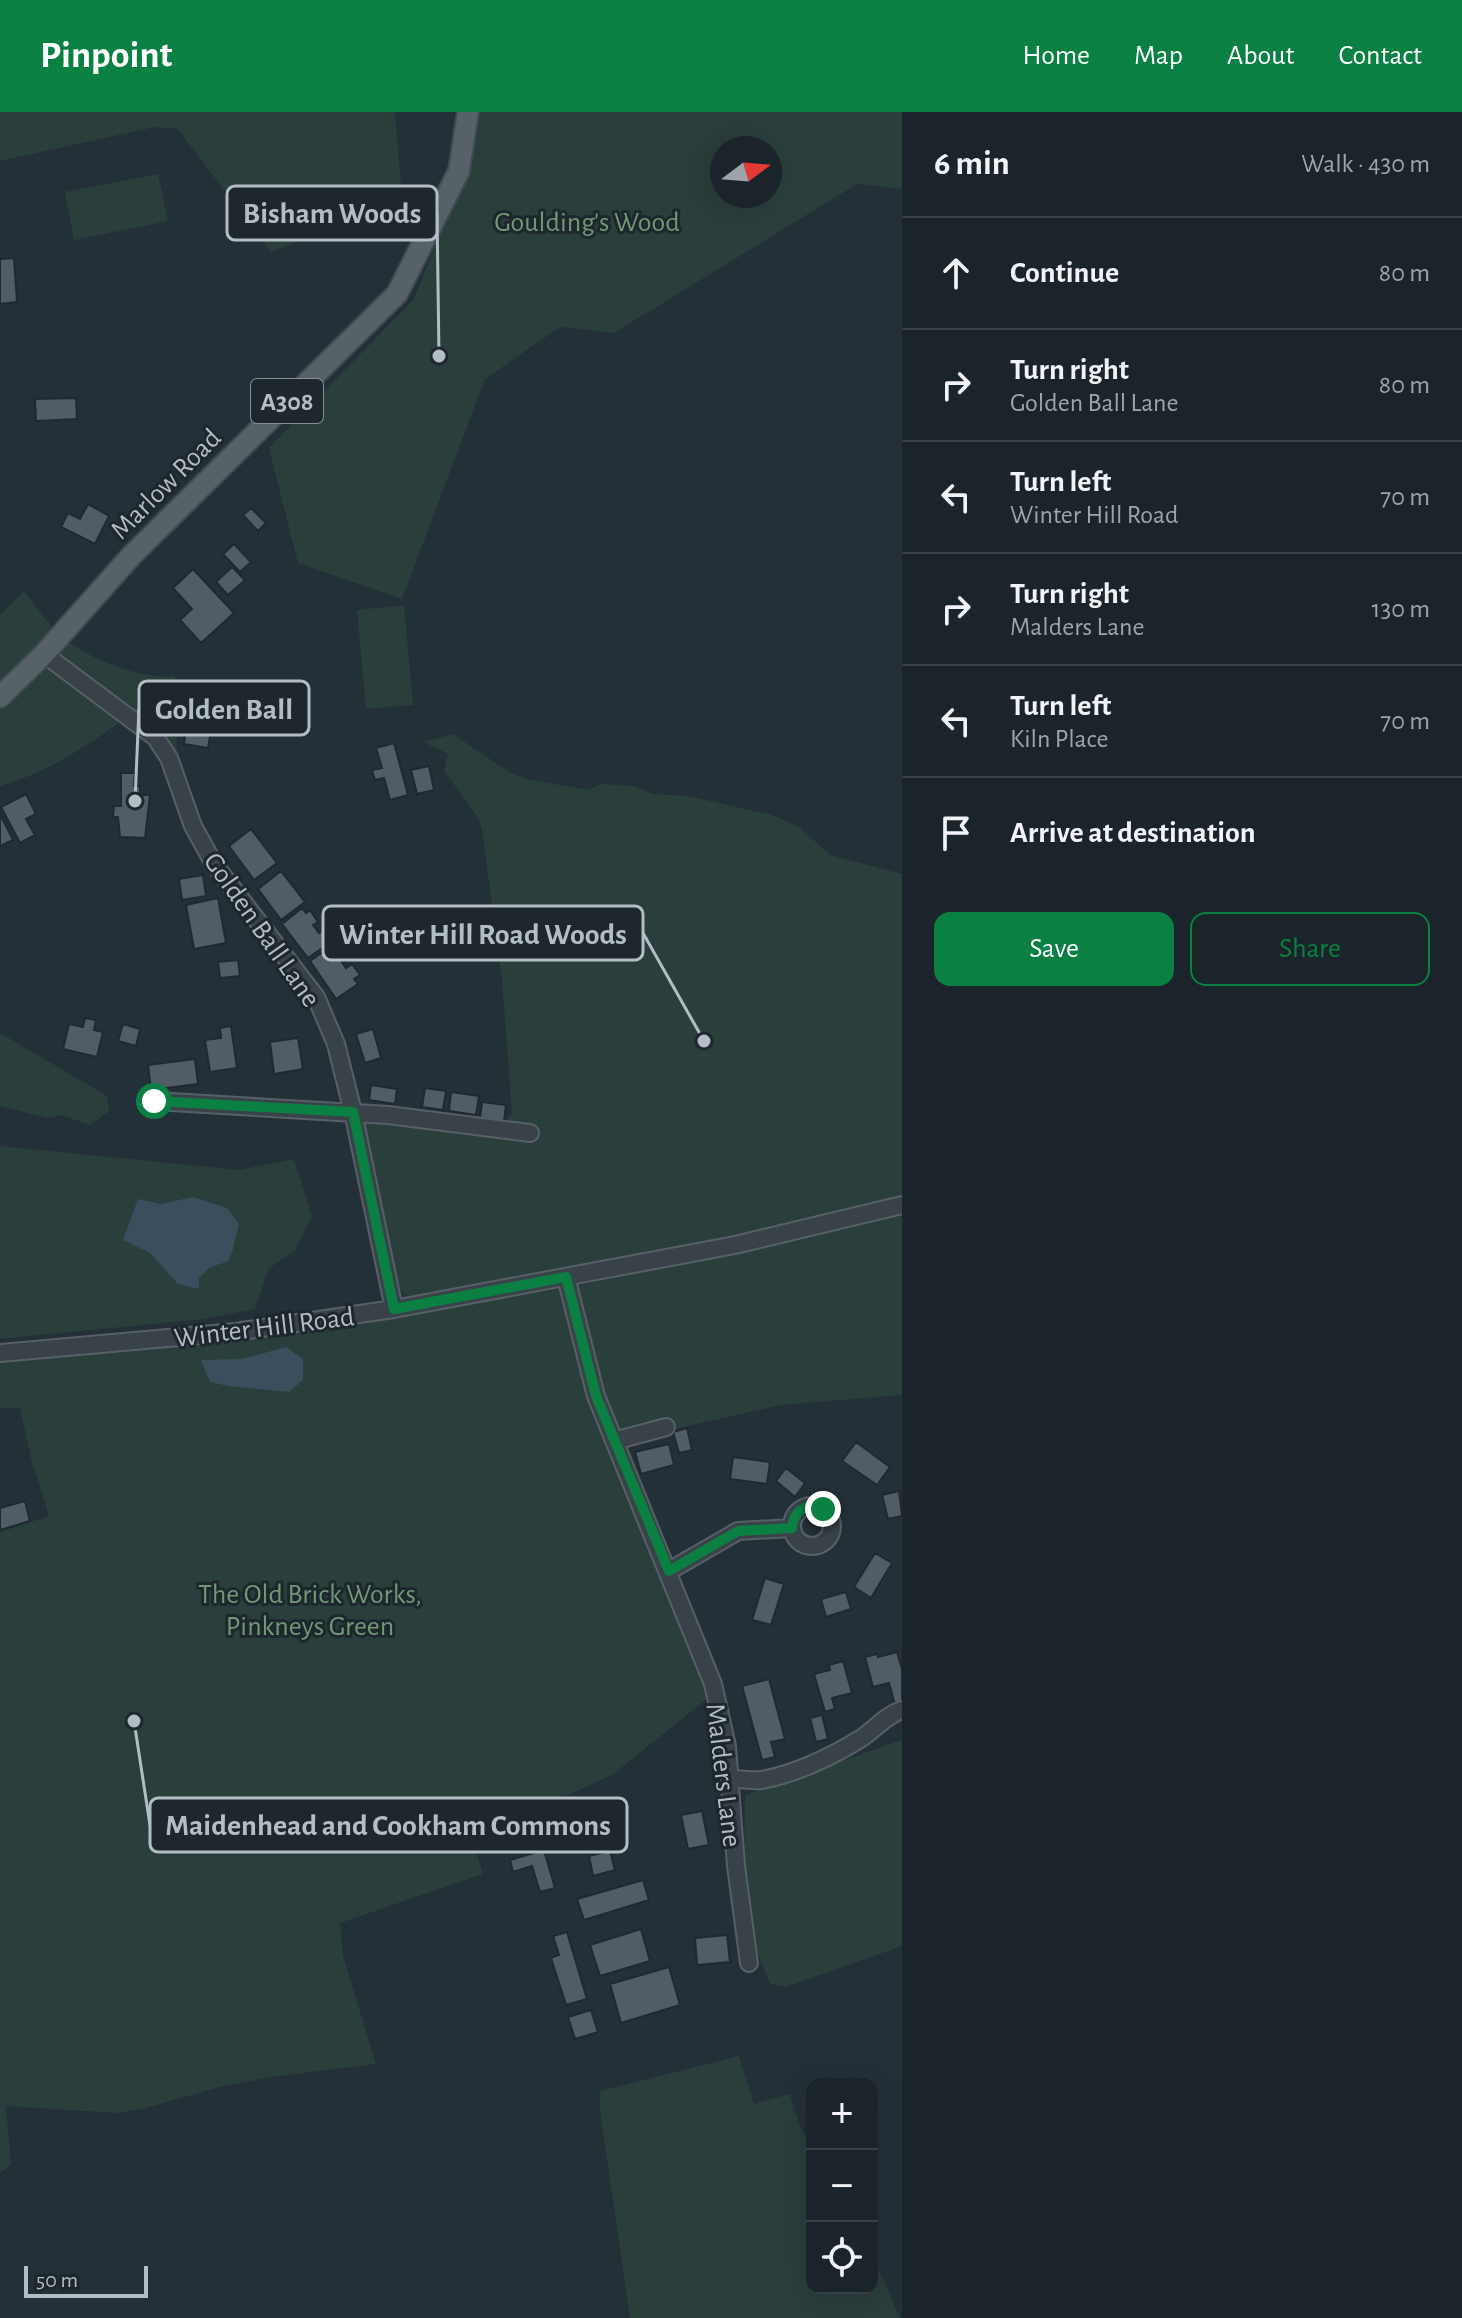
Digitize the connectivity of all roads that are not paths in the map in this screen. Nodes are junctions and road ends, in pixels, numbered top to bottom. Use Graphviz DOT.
graph roads {
  1 [pos="468,112"];
  2 [pos="44,654"];
  3 [pos="0,697"];
  4 [pos="154,1101"];
  5 [pos="353,1112"];
  6 [pos="530,1133"];
  7 [pos="902,1205"];
  8 [pos="566,1277"];
  9 [pos="394,1309"];
  10 [pos="0,1353"];
  11 [pos="666,1427"];
  12 [pos="614,1441"];
  13 [pos="792,1528"];
  14 [pos="669,1571"];
  15 [pos="902,1710"];
  16 [pos="730,1778"];
  17 [pos="749,1963"];
  1 -- 2 [label="main road, Marlow Road / A308"];
  2 -- 3 [label="main road, A308"];
  2 -- 5 [label="street, Golden Ball Lane"];
  4 -- 5 [label="street"];
  5 -- 6 [label="street"];
  5 -- 9 [label="street, Golden Ball Lane"];
  7 -- 8 [label="street, Winter Hill Road"];
  8 -- 9 [label="street, Winter Hill Road"];
  8 -- 12 [label="street, Malders Lane"];
  9 -- 10 [label="street, Winter Hill Road"];
  11 -- 12 [label="street"];
  12 -- 14 [label="street, Malders Lane"];
  13 -- 14 [label="street"];
  14 -- 16 [label="street, Malders Lane"];
  15 -- 16 [label="street"];
  16 -- 17 [label="street, Malders Lane"];
}
